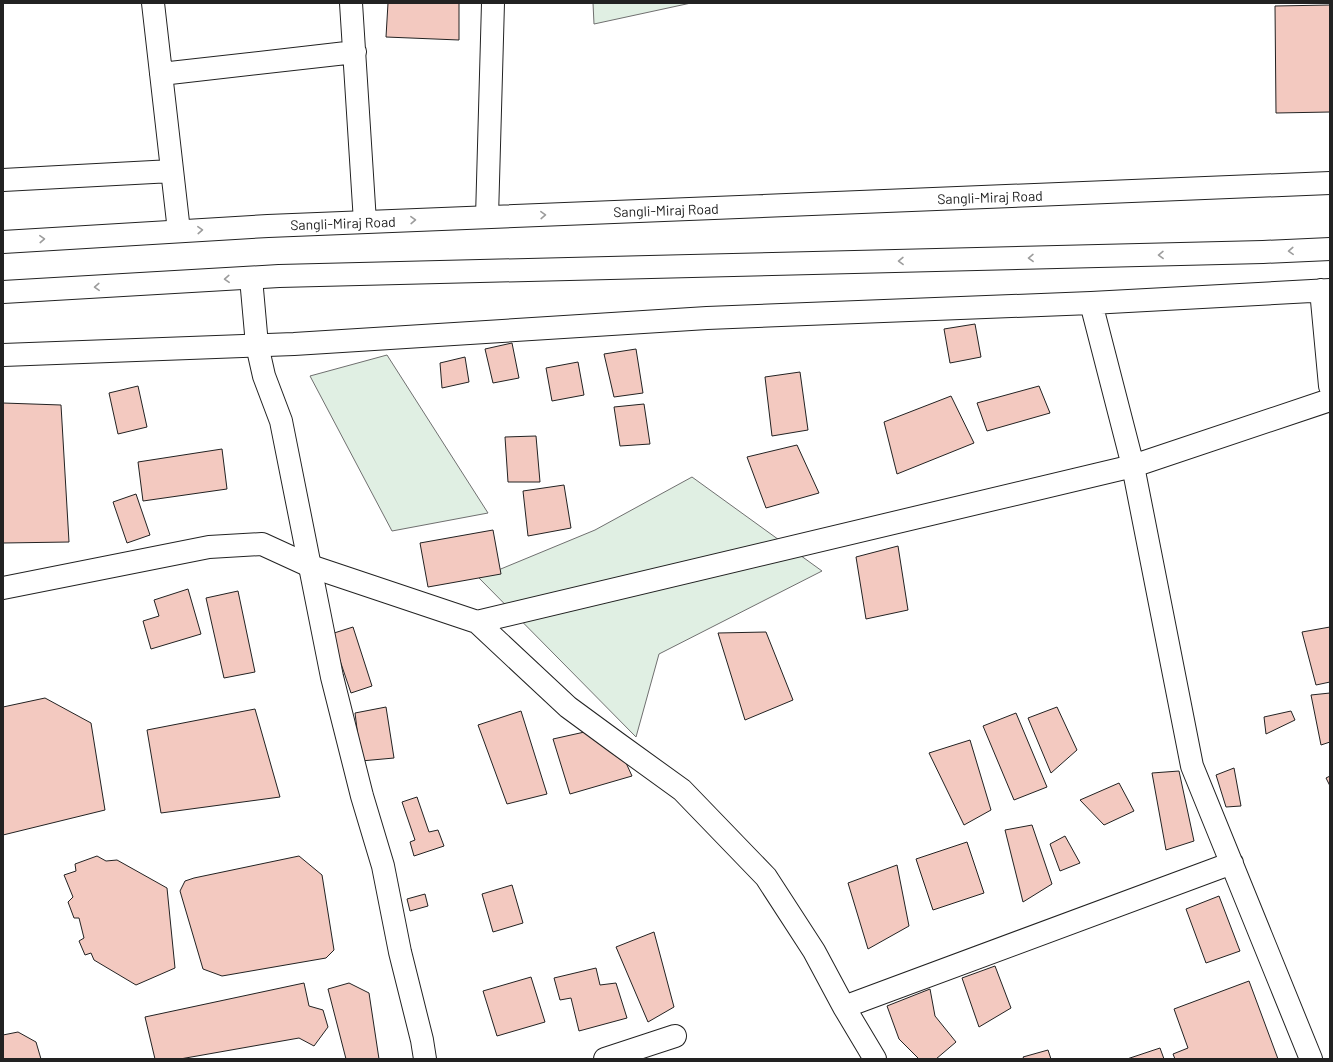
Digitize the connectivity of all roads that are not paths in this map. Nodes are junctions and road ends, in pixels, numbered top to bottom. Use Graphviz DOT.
graph roads {
  1 [pos="153,3"];
  2 [pos="351,3"];
  3 [pos="493,3"];
  4 [pos="355,52"];
  5 [pos="161,74"];
  6 [pos="172,171"];
  7 [pos="3,180"];
  8 [pos="1330,183"];
  9 [pos="487,217"];
  10 [pos="365,222"];
  11 [pos="178,231"];
  12 [pos="3,242"];
  13 [pos="1330,249"];
  14 [pos="251,278"];
  15 [pos="1325,290"];
  16 [pos="3,292"];
  17 [pos="1091,303"];
  18 [pos="257,345"];
  19 [pos="3,355"];
  20 [pos="1330,386"];
  21 [pos="1330,400"];
  22 [pos="1133,466"];
  23 [pos="310,566"];
  24 [pos="3,588"];
  25 [pos="477,622"];
  26 [pos="1232,863"];
  27 [pos="844,1007"];
  28 [pos="675,1036"];
  29 [pos="425,1059"];
  30 [pos="605,1059"];
  31 [pos="875,1059"];
  32 [pos="1311,1059"];
  1 -- 5 [label="main road"];
  2 -- 4 [label="main road"];
  3 -- 9 [label="main road"];
  4 -- 5 [label="main road"];
  4 -- 10 [label="main road"];
  5 -- 6 [label="main road"];
  6 -- 7 [label="main road"];
  6 -- 11 [label="main road"];
  9 -- 8 [label="main road, Sangli-Miraj Road, one-way"];
  10 -- 9 [label="main road, Sangli-Miraj Road, one-way"];
  11 -- 10 [label="main road, Sangli-Miraj Road, one-way"];
  12 -- 11 [label="main road, Sangli-Miraj Road, one-way"];
  13 -- 14 [label="main road, one-way"];
  14 -- 16 [label="main road, one-way"];
  14 -- 18 [label="main road"];
  15 -- 17 [label="main road"];
  15 -- 20 [label="main road"];
  17 -- 18 [label="main road"];
  17 -- 22 [label="main road"];
  18 -- 19 [label="main road"];
  18 -- 23 [label="main road"];
  21 -- 22 [label="main road"];
  22 -- 25 [label="main road"];
  22 -- 26 [label="main road"];
  23 -- 24 [label="main road"];
  23 -- 25 [label="main road"];
  23 -- 29 [label="main road"];
  25 -- 27 [label="main road"];
  26 -- 27 [label="main road"];
  26 -- 32 [label="main road"];
  27 -- 31 [label="main road"];
  28 -- 30 [label="main road"];
}
